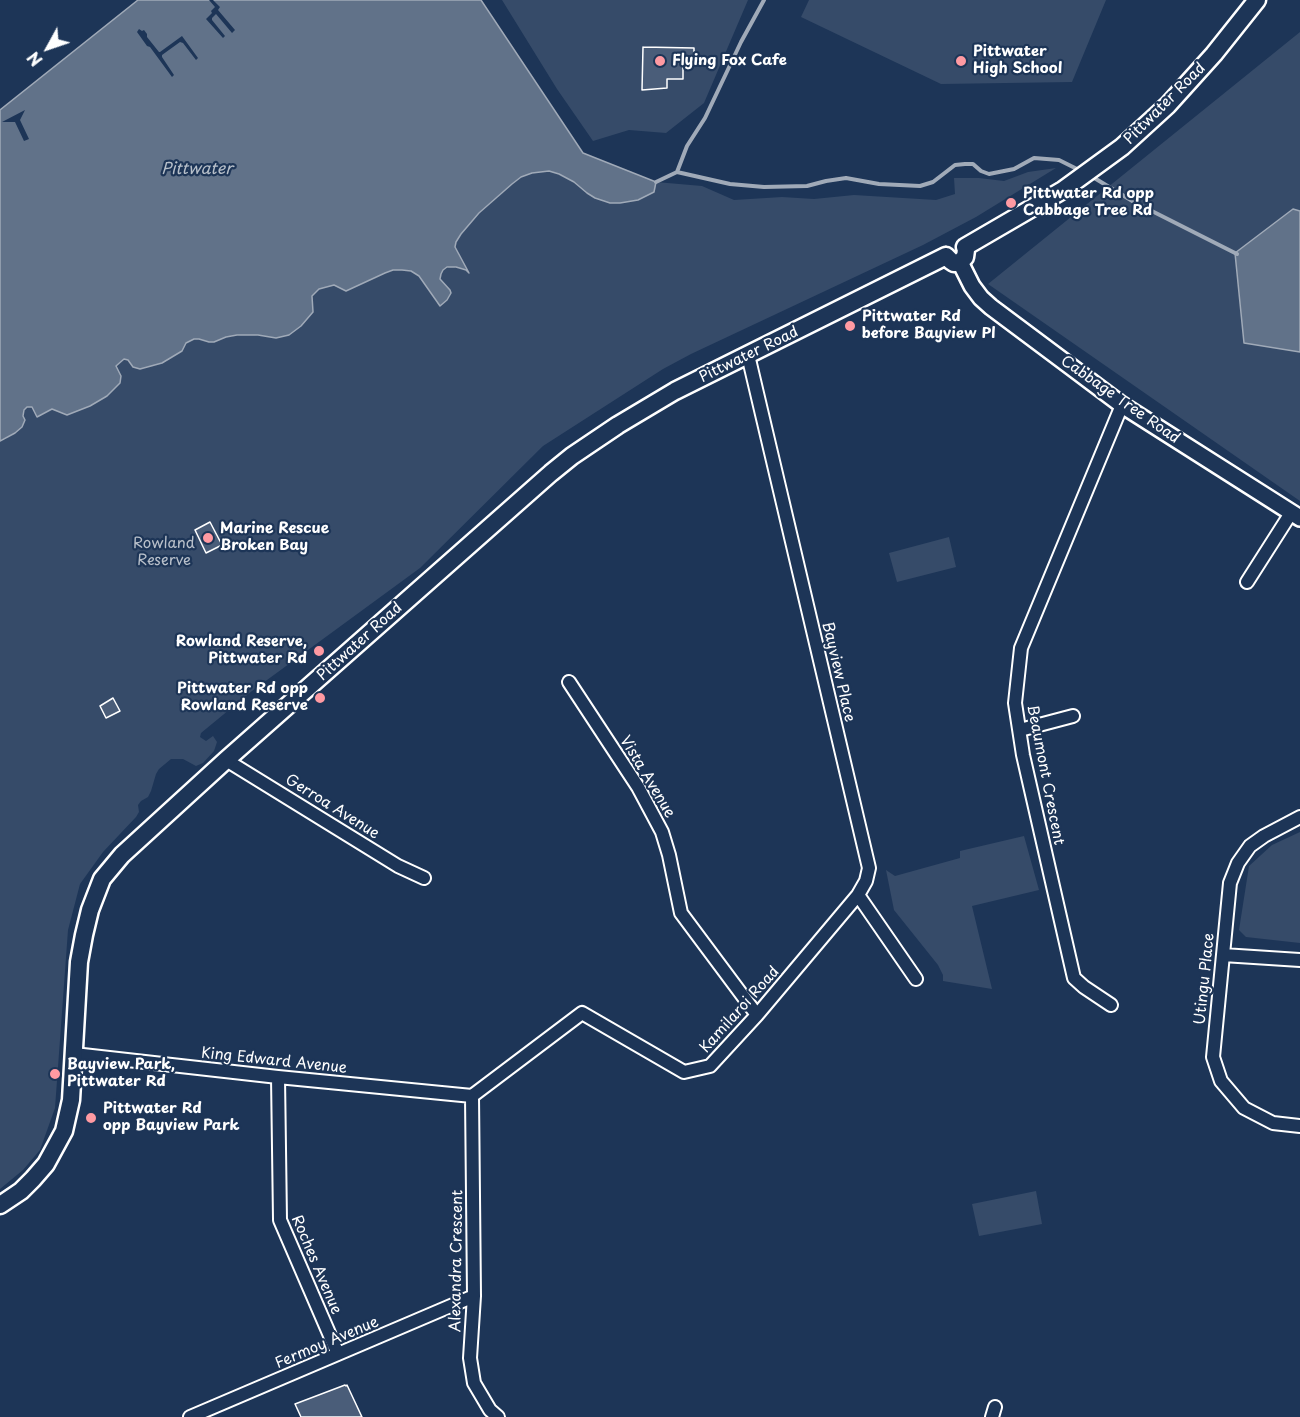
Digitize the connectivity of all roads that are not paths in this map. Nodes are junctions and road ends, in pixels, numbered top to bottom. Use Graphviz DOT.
graph roads {
  1 [pos="1257,0"];
  2 [pos="957,255"];
  3 [pos="748,355"];
  4 [pos="1122,405"];
  5 [pos="1296,515"];
  6 [pos="1247,582"];
  7 [pos="569,682"];
  8 [pos="1072,716"];
  9 [pos="1020,730"];
  10 [pos="226,760"];
  11 [pos="1300,817"];
  12 [pos="424,878"];
  13 [pos="858,895"];
  14 [pos="1223,955"];
  15 [pos="1300,960"];
  16 [pos="916,979"];
  17 [pos="1111,1005"];
  18 [pos="757,1015"];
  19 [pos="74,1054"];
  20 [pos="278,1077"];
  21 [pos="472,1096"];
  22 [pos="1300,1126"];
  23 [pos="0,1205"];
  24 [pos="474,1296"];
  25 [pos="338,1354"];
  26 [pos="190,1417"];
  27 [pos="498,1417"];
  1 -- 2 [label="main road, Pittwater Road"];
  2 -- 3 [label="main road, Pittwater Road"];
  2 -- 4 [label="street, Cabbage Tree Road"];
  3 -- 10 [label="main road, Pittwater Road"];
  3 -- 13 [label="street, Bayview Place"];
  4 -- 5 [label="street, Cabbage Tree Road"];
  4 -- 9 [label="street, Beaumont Crescent"];
  5 -- 6 [label="street"];
  7 -- 18 [label="street, Vista Avenue"];
  8 -- 9 [label="street"];
  9 -- 17 [label="street, Beaumont Crescent"];
  10 -- 12 [label="street, Gerroa Avenue"];
  10 -- 19 [label="main road, Pittwater Road"];
  11 -- 14 [label="street, Utingu Place"];
  13 -- 16 [label="street"];
  13 -- 18 [label="street, Kamilaroi Road"];
  14 -- 15 [label="street"];
  14 -- 22 [label="street, Utingu Place"];
  18 -- 21 [label="street, Kamilaroi Road"];
  19 -- 20 [label="street, King Edward Avenue"];
  19 -- 23 [label="main road, Pittwater Road"];
  20 -- 21 [label="street, King Edward Avenue"];
  20 -- 25 [label="street, Roches Avenue"];
  21 -- 24 [label="street, Alexandra Crescent"];
  24 -- 25 [label="street, Fermoy Avenue"];
  24 -- 27 [label="street, Alexandra Crescent"];
  25 -- 26 [label="street, Fermoy Avenue"];
}
